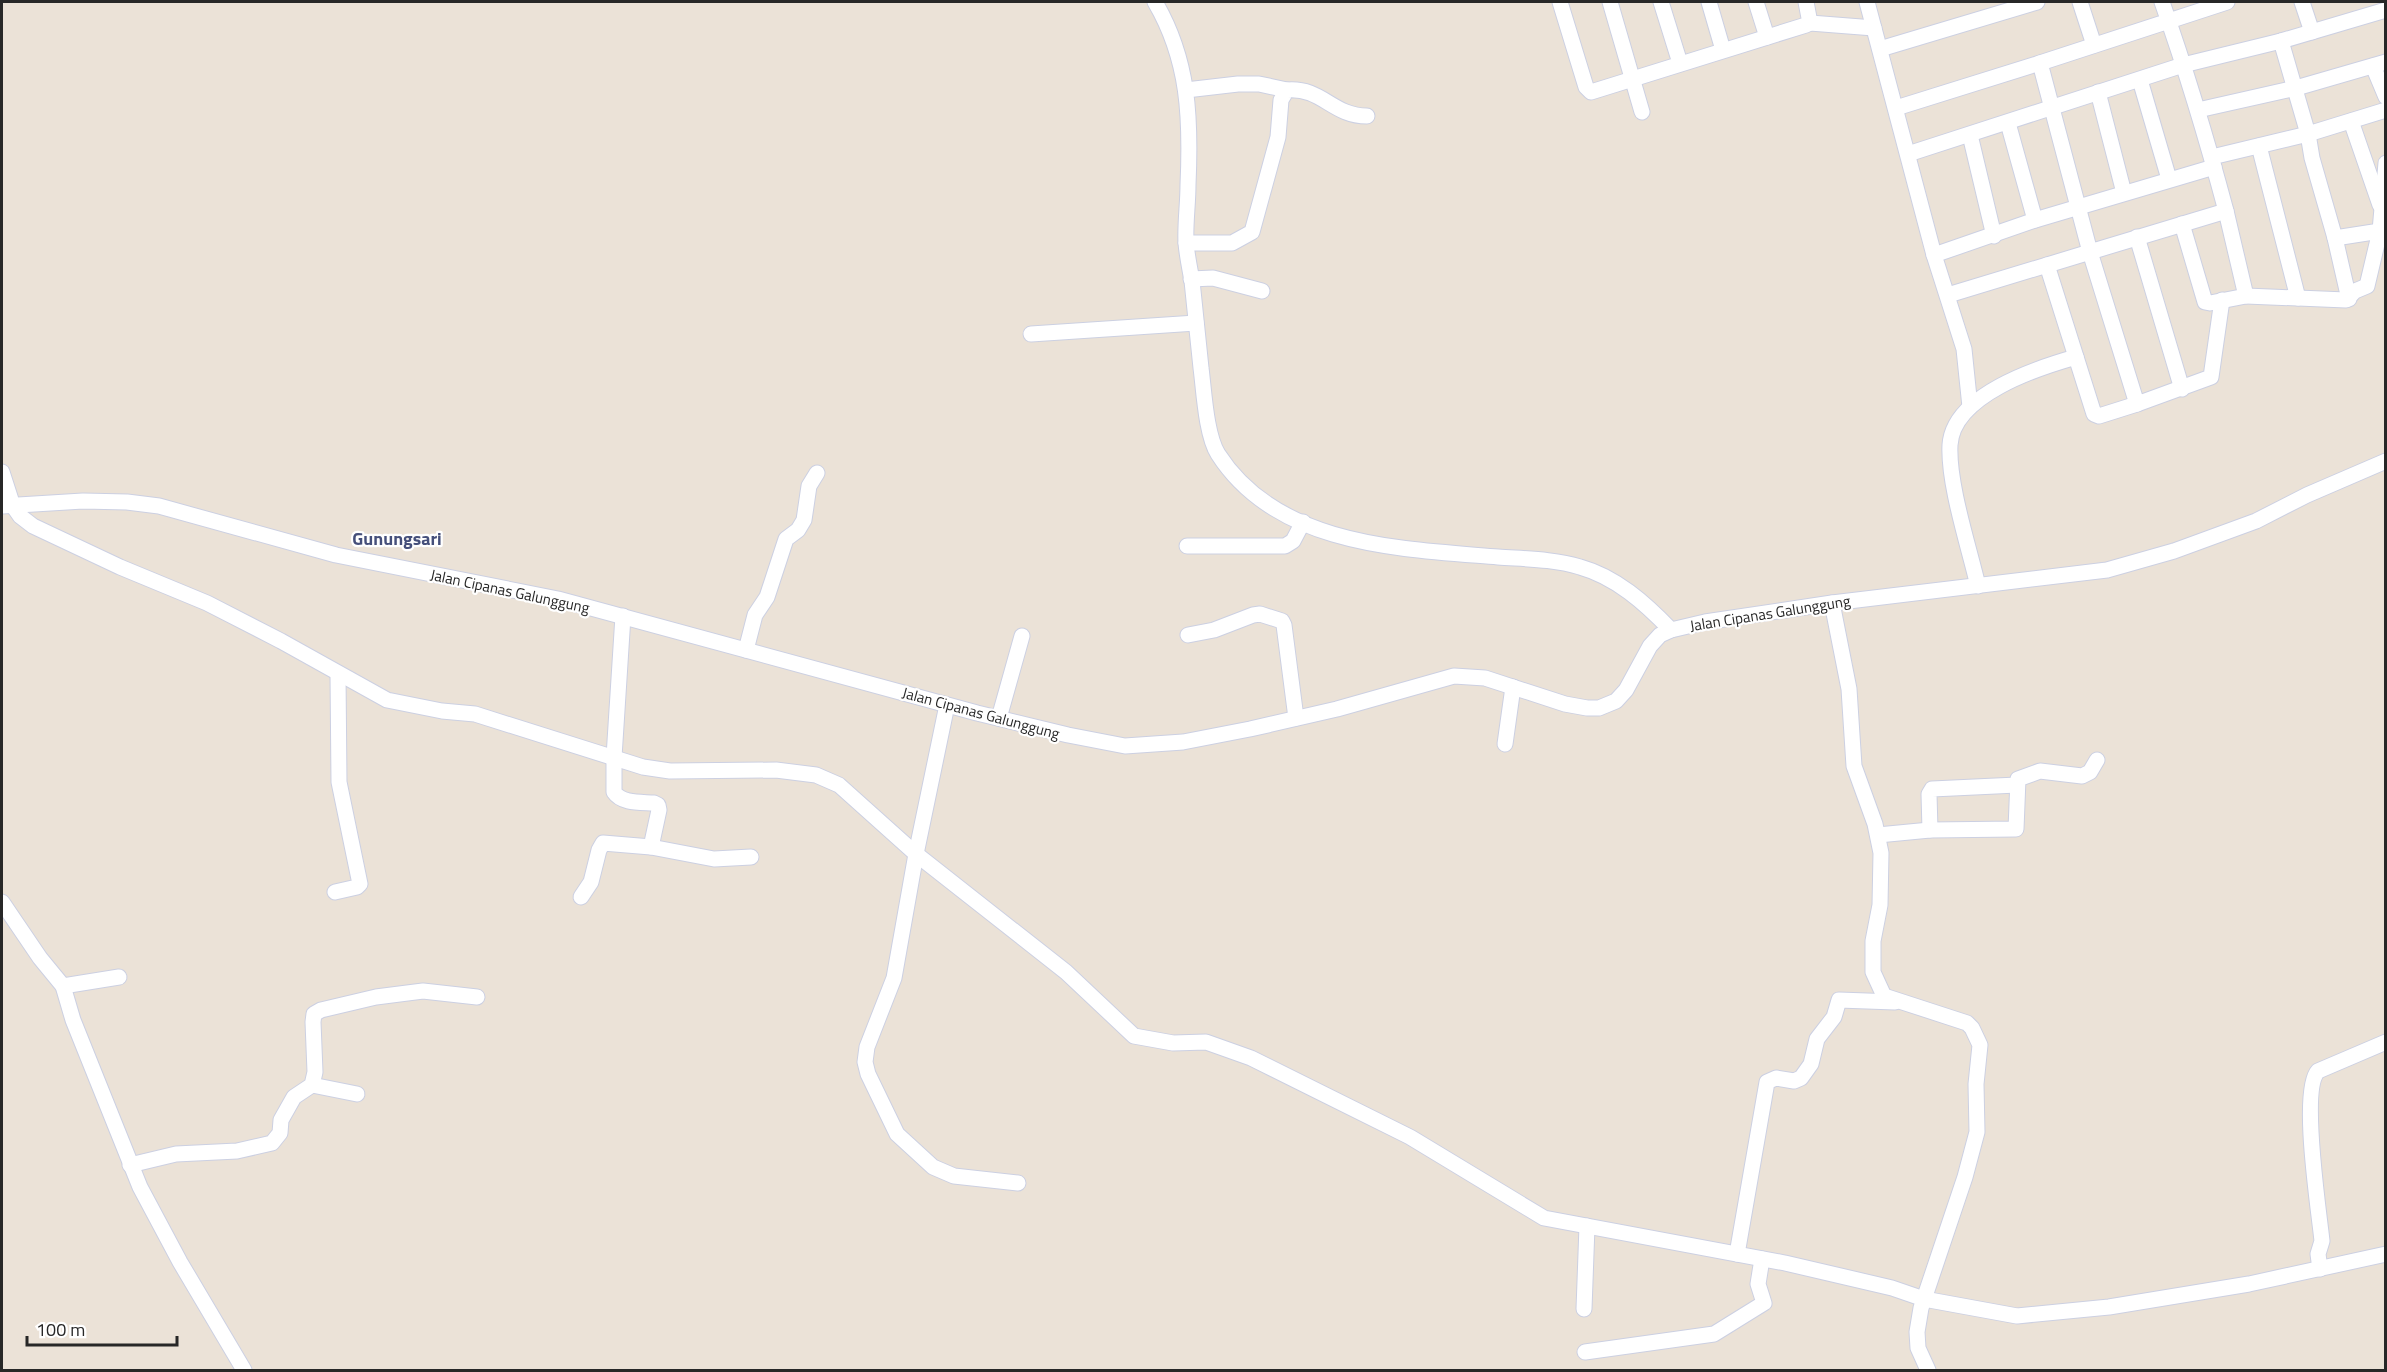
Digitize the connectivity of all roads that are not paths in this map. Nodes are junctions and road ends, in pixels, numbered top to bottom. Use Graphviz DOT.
graph roads {
  1 [pos="1155,2"];
  2 [pos="1560,2"];
  3 [pos="1610,2"];
  4 [pos="1661,2"];
  5 [pos="1708,2"];
  6 [pos="1756,2"];
  7 [pos="1806,2"];
  8 [pos="1867,2"];
  9 [pos="2037,2"];
  10 [pos="2080,2"];
  11 [pos="2162,2"];
  12 [pos="2227,2"];
  13 [pos="2302,2"];
  14 [pos="2384,13"];
  15 [pos="2168,20"];
  16 [pos="1810,23"];
  17 [pos="1874,28"];
  18 [pos="2312,32"];
  19 [pos="1767,37"];
  20 [pos="2281,41"];
  21 [pos="2094,45"];
  22 [pos="1880,49"];
  23 [pos="1723,50"];
  24 [pos="1680,63"];
  25 [pos="2040,63"];
  26 [pos="2379,64"];
  27 [pos="2183,65"];
  28 [pos="1632,78"];
  29 [pos="2140,80"];
  30 [pos="2296,88"];
  31 [pos="1186,90"];
  32 [pos="1287,90"];
  33 [pos="2098,92"];
  34 [pos="2385,97"];
  35 [pos="2052,106"];
  36 [pos="1896,108"];
  37 [pos="2198,110"];
  38 [pos="2385,110"];
  39 [pos="1642,112"];
  40 [pos="1367,116"];
  41 [pos="2351,121"];
  42 [pos="2008,123"];
  43 [pos="2308,134"];
  44 [pos="1970,135"];
  45 [pos="2259,146"];
  46 [pos="1908,154"];
  47 [pos="2213,162"];
  48 [pos="2385,163"];
  49 [pos="2169,179"];
  50 [pos="2124,193"];
  51 [pos="2079,207"];
  52 [pos="2226,211"];
  53 [pos="2382,211"];
  54 [pos="2035,220"];
  55 [pos="2182,224"];
  56 [pos="2380,231"];
  57 [pos="1994,236"];
  58 [pos="2137,237"];
  59 [pos="2335,238"];
  60 [pos="1186,243"];
  61 [pos="2090,252"];
  62 [pos="1934,255"];
  63 [pos="2047,265"];
  64 [pos="1191,279"];
  65 [pos="1262,291"];
  66 [pos="1948,295"];
  67 [pos="2246,296"];
  68 [pos="2298,298"];
  69 [pos="2349,299"];
  70 [pos="2222,300"];
  71 [pos="1196,323"];
  72 [pos="1031,334"];
  73 [pos="2076,357"];
  74 [pos="2182,389"];
  75 [pos="2137,404"];
  76 [pos="1970,407"];
  77 [pos="2385,461"];
  78 [pos="2,472"];
  79 [pos="817,473"];
  80 [pos="15,505"];
  81 [pos="1303,522"];
  82 [pos="1186,546"];
  83 [pos="1978,586"];
  84 [pos="1832,603"];
  85 [pos="623,616"];
  86 [pos="1671,630"];
  87 [pos="1188,635"];
  88 [pos="1022,636"];
  89 [pos="746,650"];
  90 [pos="338,675"];
  91 [pos="1513,687"];
  92 [pos="947,705"];
  93 [pos="1295,712"];
  94 [pos="999,718"];
  95 [pos="1505,744"];
  96 [pos="614,757"];
  97 [pos="2097,760"];
  98 [pos="2017,785"];
  99 [pos="1930,830"];
  100 [pos="1878,835"];
  101 [pos="651,847"];
  102 [pos="916,854"];
  103 [pos="751,857"];
  104 [pos="335,892"];
  105 [pos="581,897"];
  106 [pos="2,902"];
  107 [pos="119,977"];
  108 [pos="63,986"];
  109 [pos="477,997"];
  110 [pos="1903,1003"];
  111 [pos="2385,1042"];
  112 [pos="312,1085"];
  113 [pos="357,1094"];
  114 [pos="130,1165"];
  115 [pos="1018,1183"];
  116 [pos="1587,1226"];
  117 [pos="1737,1254"];
  118 [pos="2385,1254"];
  119 [pos="1762,1259"];
  120 [pos="2319,1262"];
  121 [pos="1924,1299"];
  122 [pos="1584,1309"];
  123 [pos="1585,1352"];
  124 [pos="244,1371"];
  125 [pos="1928,1371"];
  1 -- 31 [label="street"];
  2 -- 28 [label="street"];
  3 -- 28 [label="street"];
  4 -- 24 [label="street"];
  5 -- 23 [label="street"];
  6 -- 19 [label="street"];
  7 -- 16 [label="street"];
  8 -- 17 [label="street"];
  9 -- 22 [label="street"];
  10 -- 21 [label="street"];
  11 -- 15 [label="street"];
  12 -- 15 [label="street"];
  13 -- 18 [label="street"];
  14 -- 18 [label="street"];
  15 -- 21 [label="street"];
  15 -- 27 [label="street"];
  16 -- 17 [label="street"];
  16 -- 19 [label="street"];
  17 -- 22 [label="street"];
  18 -- 20 [label="street"];
  19 -- 23 [label="street"];
  20 -- 27 [label="street"];
  20 -- 30 [label="street"];
  21 -- 25 [label="street"];
  22 -- 36 [label="street"];
  23 -- 24 [label="street"];
  24 -- 28 [label="street"];
  25 -- 35 [label="street"];
  25 -- 36 [label="street"];
  26 -- 30 [label="street"];
  26 -- 34 [label="street"];
  27 -- 29 [label="street"];
  27 -- 37 [label="street"];
  28 -- 39 [label="street"];
  29 -- 33 [label="street"];
  29 -- 49 [label="street"];
  30 -- 37 [label="street"];
  30 -- 43 [label="street"];
  31 -- 32 [label="street"];
  31 -- 60 [label="street"];
  32 -- 40 [label="street"];
  32 -- 60 [label="street"];
  33 -- 35 [label="street"];
  33 -- 50 [label="street"];
  35 -- 42 [label="street"];
  35 -- 51 [label="street"];
  36 -- 46 [label="street"];
  37 -- 47 [label="street"];
  38 -- 41 [label="street"];
  41 -- 43 [label="street"];
  41 -- 53 [label="street"];
  42 -- 44 [label="street"];
  42 -- 54 [label="street"];
  43 -- 45 [label="street"];
  43 -- 59 [label="street"];
  44 -- 46 [label="street"];
  44 -- 57 [label="street"];
  45 -- 47 [label="street"];
  45 -- 68 [label="street"];
  46 -- 62 [label="street"];
  47 -- 49 [label="street"];
  47 -- 52 [label="street"];
  48 -- 53 [label="street"];
  49 -- 50 [label="street"];
  50 -- 51 [label="street"];
  51 -- 54 [label="street"];
  51 -- 61 [label="street"];
  52 -- 55 [label="street"];
  52 -- 67 [label="street"];
  53 -- 56 [label="street"];
  54 -- 57 [label="street"];
  55 -- 58 [label="street"];
  55 -- 70 [label="street"];
  56 -- 59 [label="street"];
  56 -- 69 [label="street"];
  57 -- 62 [label="street"];
  58 -- 61 [label="street"];
  58 -- 74 [label="street"];
  59 -- 69 [label="street"];
  60 -- 64 [label="street"];
  61 -- 63 [label="street"];
  61 -- 75 [label="street"];
  62 -- 66 [label="street"];
  63 -- 66 [label="street"];
  63 -- 73 [label="street"];
  64 -- 65 [label="street"];
  64 -- 71 [label="street"];
  66 -- 76 [label="street"];
  67 -- 68 [label="street"];
  67 -- 70 [label="street"];
  68 -- 69 [label="street"];
  70 -- 74 [label="street"];
  71 -- 72 [label="street"];
  71 -- 81 [label="street"];
  73 -- 75 [label="street"];
  73 -- 76 [label="street"];
  74 -- 75 [label="street"];
  76 -- 83 [label="street"];
  77 -- 83 [label="street, Jalan Cipanas Galunggung"];
  78 -- 80 [label="street"];
  79 -- 89 [label="street"];
  80 -- 85 [label="street, Jalan Cipanas Galunggung"];
  80 -- 90 [label="street"];
  81 -- 82 [label="street"];
  81 -- 86 [label="street"];
  83 -- 84 [label="street, Jalan Cipanas Galunggung"];
  84 -- 86 [label="street, Jalan Cipanas Galunggung"];
  84 -- 100 [label="street"];
  85 -- 89 [label="street, Jalan Cipanas Galunggung"];
  85 -- 96 [label="street"];
  86 -- 91 [label="street, Jalan Cipanas Galunggung"];
  87 -- 93 [label="street"];
  88 -- 94 [label="street"];
  89 -- 92 [label="street, Jalan Cipanas Galunggung"];
  90 -- 96 [label="street"];
  90 -- 104 [label="street"];
  91 -- 93 [label="street, Jalan Cipanas Galunggung"];
  91 -- 95 [label="street"];
  92 -- 94 [label="street, Jalan Cipanas Galunggung"];
  92 -- 102 [label="street"];
  93 -- 94 [label="street, Jalan Cipanas Galunggung"];
  96 -- 101 [label="street"];
  96 -- 102 [label="street"];
  97 -- 98 [label="street"];
  98 -- 99 [label="street"];
  98 -- 99 [label="street"];
  99 -- 100 [label="street"];
  100 -- 110 [label="street"];
  101 -- 103 [label="street"];
  101 -- 105 [label="street"];
  102 -- 115 [label="street"];
  102 -- 116 [label="street"];
  106 -- 108 [label="street"];
  107 -- 108 [label="street"];
  108 -- 114 [label="street"];
  109 -- 112 [label="street"];
  110 -- 117 [label="street"];
  110 -- 121 [label="street"];
  111 -- 120 [label="street"];
  112 -- 113 [label="street"];
  112 -- 114 [label="street"];
  114 -- 124 [label="street"];
  116 -- 117 [label="street"];
  116 -- 122 [label="street"];
  117 -- 119 [label="street"];
  118 -- 120 [label="street"];
  119 -- 121 [label="street"];
  119 -- 123 [label="street"];
  120 -- 121 [label="street"];
  121 -- 125 [label="street"];
}
